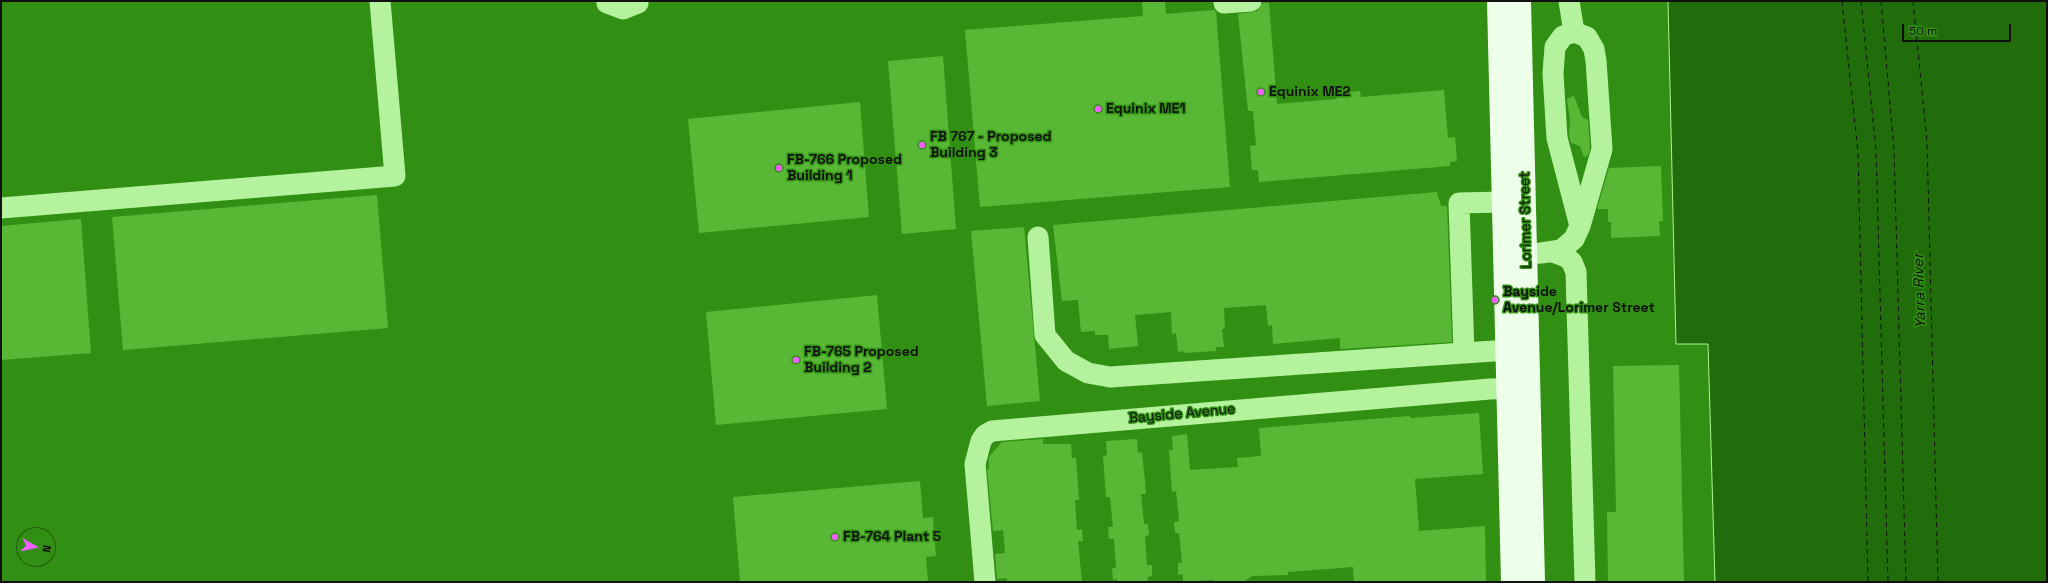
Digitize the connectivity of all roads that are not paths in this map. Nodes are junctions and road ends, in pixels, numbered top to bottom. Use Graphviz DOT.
graph roads {
  1 [pos="380,1"];
  2 [pos="607,1"];
  3 [pos="1251,1"];
  4 [pos="1498,1"];
  5 [pos="1520,1"];
  6 [pos="1569,1"];
  7 [pos="638,3"];
  8 [pos="1224,3"];
  9 [pos="1574,32"];
  10 [pos="1503,202"];
  11 [pos="1,208"];
  12 [pos="1580,226"];
  13 [pos="1038,237"];
  14 [pos="1553,252"];
  15 [pos="1527,254"];
  16 [pos="1504,255"];
  17 [pos="1529,349"];
  18 [pos="1507,350"];
  19 [pos="1464,353"];
  20 [pos="1530,388"];
  21 [pos="1507,389"];
  22 [pos="985,582"];
  23 [pos="1512,582"];
  24 [pos="1534,582"];
  25 [pos="1585,582"];
  1 -- 11 [label="lane"];
  2 -- 7 [label="lane"];
  3 -- 8 [label="lane"];
  4 -- 10 [label="main road, Lorimer Street"];
  5 -- 15 [label="main road, Lorimer Street"];
  6 -- 9 [label="lane"];
  9 -- 12 [label="lane"];
  9 -- 12 [label="lane"];
  10 -- 16 [label="main road, Lorimer Street"];
  10 -- 19 [label="lane"];
  12 -- 14 [label="lane"];
  13 -- 19 [label="lane"];
  14 -- 15 [label="lane"];
  14 -- 25 [label="lane"];
  15 -- 16 [label="lane"];
  15 -- 17 [label="main road, Lorimer Street"];
  16 -- 18 [label="main road, Lorimer Street"];
  17 -- 18 [label="lane"];
  17 -- 20 [label="main road, Lorimer Street"];
  18 -- 19 [label="lane"];
  18 -- 21 [label="main road, Lorimer Street"];
  20 -- 21 [label="lane, Bayside Avenue"];
  20 -- 24 [label="main road, Lorimer Street"];
  21 -- 22 [label="lane, Bayside Avenue"];
  21 -- 23 [label="main road, Lorimer Street"];
}
